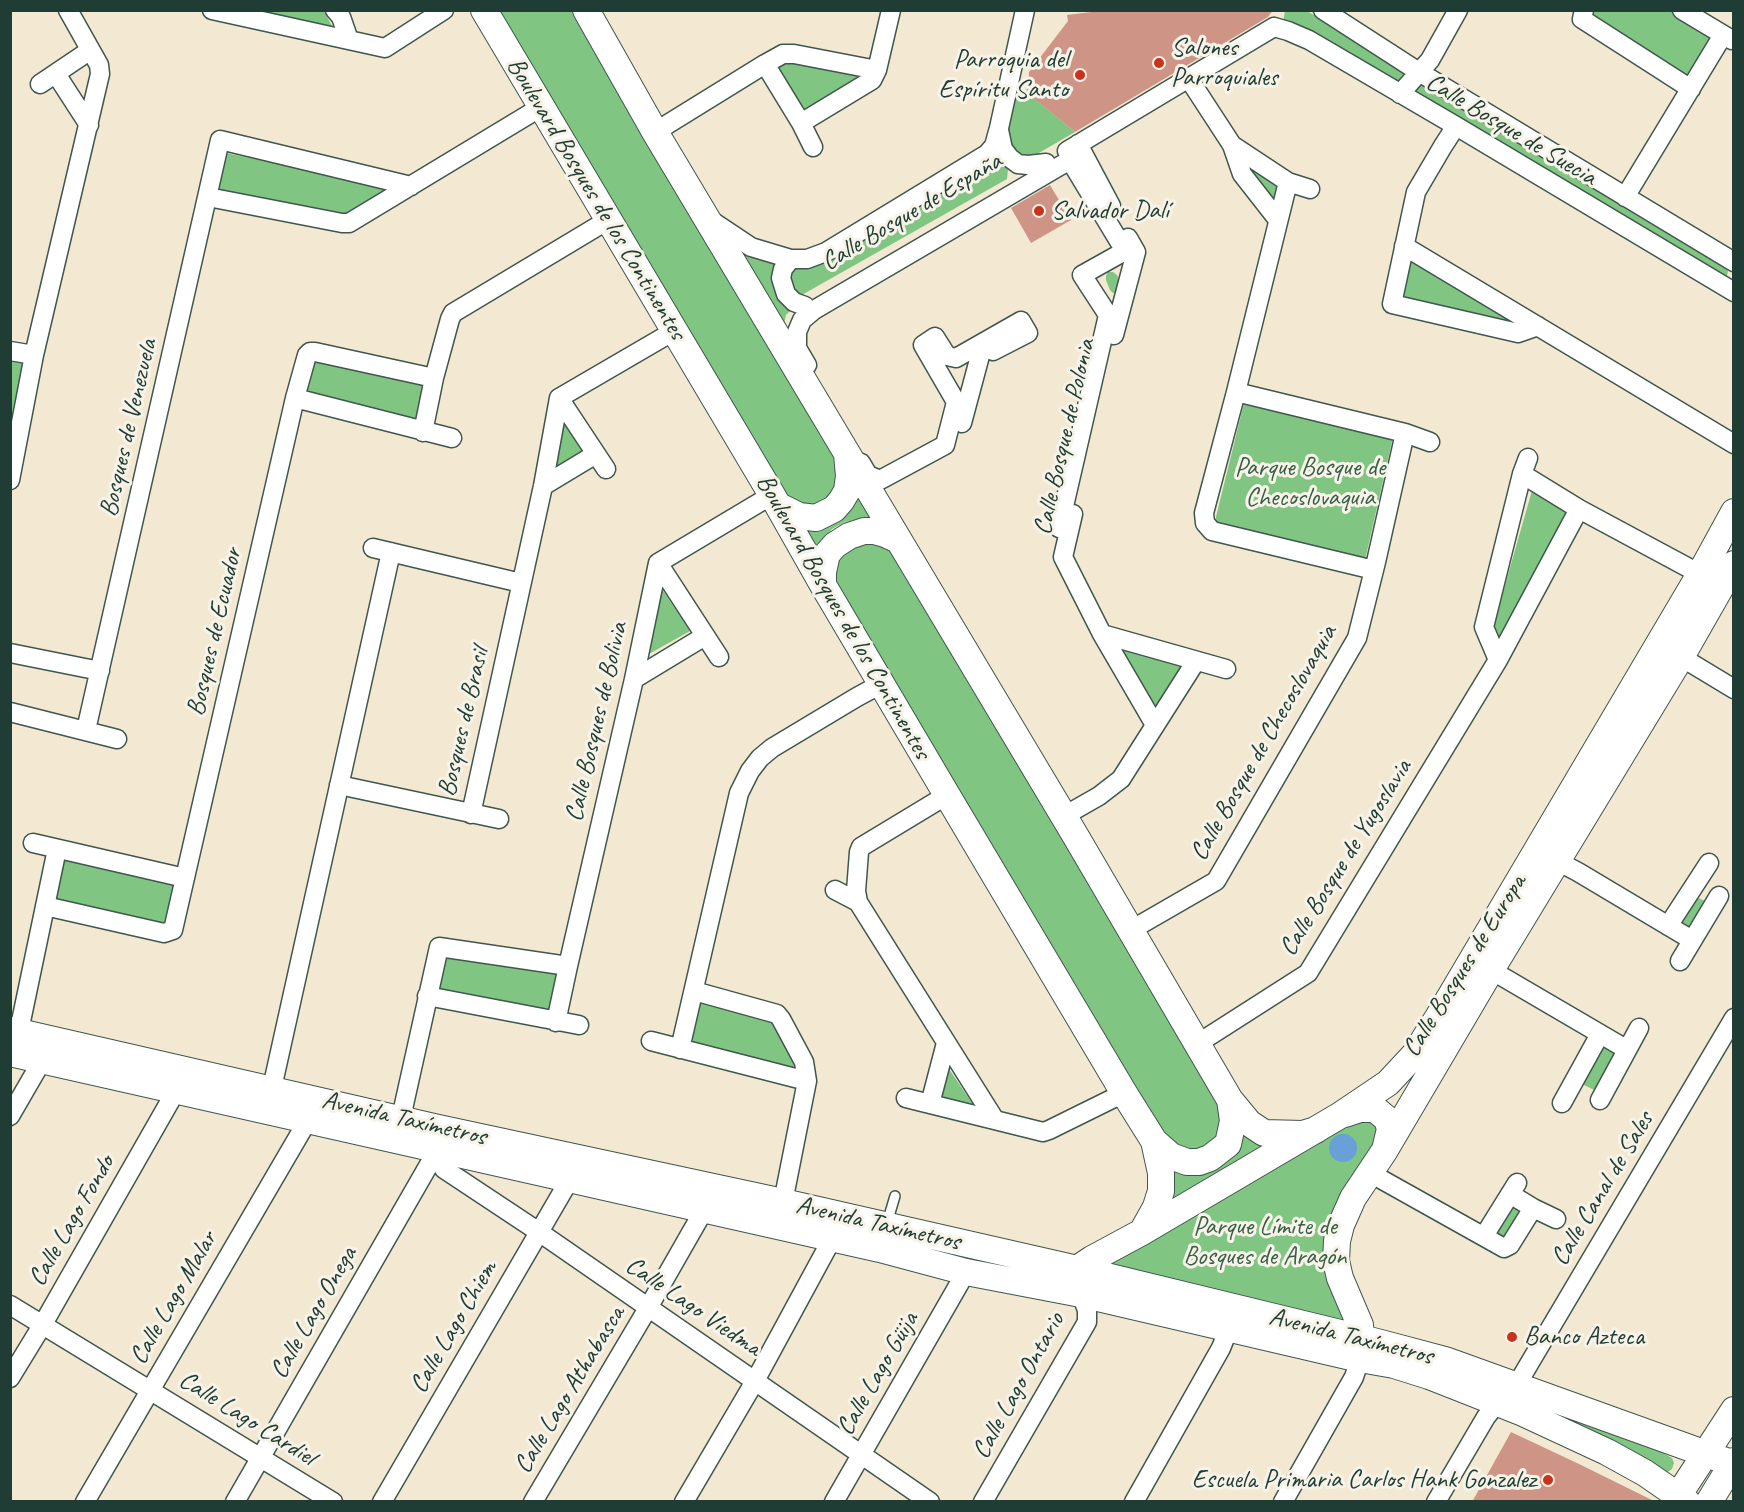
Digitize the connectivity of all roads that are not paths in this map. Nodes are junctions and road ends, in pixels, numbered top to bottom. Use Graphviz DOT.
graph roads {
  1 [pos="68,10"];
  2 [pos="212,10"];
  3 [pos="335,10"];
  4 [pos="444,10"];
  5 [pos="484,10"];
  6 [pos="891,10"];
  7 [pos="1025,10"];
  8 [pos="1323,10"];
  9 [pos="1458,10"];
  10 [pos="1584,10"];
  11 [pos="1682,10"];
  12 [pos="591,12"];
  13 [pos="1276,19"];
  14 [pos="1728,38"];
  15 [pos="349,40"];
  16 [pos="89,51"];
  17 [pos="765,64"];
  18 [pos="877,70"];
  19 [pos="1419,72"];
  20 [pos="56,74"];
  21 [pos="1189,79"];
  22 [pos="40,84"];
  23 [pos="1691,88"];
  24 [pos="1400,94"];
  25 [pos="541,107"];
  26 [pos="801,123"];
  27 [pos="89,125"];
  28 [pos="1456,126"];
  29 [pos="999,128"];
  30 [pos="655,132"];
  31 [pos="1078,144"];
  32 [pos="1232,145"];
  33 [pos="813,147"];
  34 [pos="1046,163"];
  35 [pos="1288,182"];
  36 [pos="411,186"];
  37 [pos="1310,189"];
  38 [pos="208,197"];
  39 [pos="1625,197"];
  40 [pos="708,218"];
  41 [pos="608,220"];
  42 [pos="1278,220"];
  43 [pos="1404,246"];
  44 [pos="1136,252"];
  45 [pos="791,259"];
  46 [pos="1733,261"];
  47 [pos="1734,292"];
  48 [pos="805,306"];
  49 [pos="1119,315"];
  50 [pos="1538,326"];
  51 [pos="674,331"];
  52 [pos="1018,331"];
  53 [pos="932,348"];
  54 [pos="10,351"];
  55 [pos="987,352"];
  56 [pos="34,356"];
  57 [pos="791,360"];
  58 [pos="945,370"];
  59 [pos="434,378"];
  60 [pos="1236,392"];
  61 [pos="559,398"];
  62 [pos="295,399"];
  63 [pos="967,406"];
  64 [pos="423,432"];
  65 [pos="1405,433"];
  66 [pos="452,438"];
  67 [pos="1430,442"];
  68 [pos="1734,444"];
  69 [pos="846,450"];
  70 [pos="10,480"];
  71 [pos="543,486"];
  72 [pos="872,495"];
  73 [pos="775,500"];
  74 [pos="1579,509"];
  75 [pos="1734,512"];
  76 [pos="1059,528"];
  77 [pos="898,540"];
  78 [pos="658,563"];
  79 [pos="1734,564"];
  80 [pos="1374,570"];
  81 [pos="1700,574"];
  82 [pos="521,583"];
  83 [pos="823,585"];
  84 [pos="1102,634"];
  85 [pos="705,636"];
  86 [pos="10,653"];
  87 [pos="719,657"];
  88 [pos="1681,657"];
  89 [pos="1498,660"];
  90 [pos="1196,661"];
  91 [pos="1226,669"];
  92 [pos="100,671"];
  93 [pos="634,679"];
  94 [pos="881,684"];
  95 [pos="1734,689"];
  96 [pos="10,712"];
  97 [pos="1155,724"];
  98 [pos="86,730"];
  99 [pos="117,739"];
  100 [pos="339,784"];
  101 [pos="947,795"];
  102 [pos="471,814"];
  103 [pos="1064,816"];
  104 [pos="499,819"];
  105 [pos="33,843"];
  106 [pos="57,849"];
  107 [pos="1557,861"];
  108 [pos="1709,863"];
  109 [pos="185,878"];
  110 [pos="1696,884"];
  111 [pos="835,890"];
  112 [pos="1726,900"];
  113 [pos="858,902"];
  114 [pos="45,906"];
  115 [pos="1668,926"];
  116 [pos="1131,930"];
  117 [pos="1692,940"];
  118 [pos="1680,961"];
  119 [pos="568,966"];
  120 [pos="1491,969"];
  121 [pos="694,991"];
  122 [pos="427,996"];
  123 [pos="1734,1018"];
  124 [pos="556,1022"];
  125 [pos="579,1025"];
  126 [pos="1639,1028"];
  127 [pos="1600,1034"];
  128 [pos="13,1038"];
  129 [pos="651,1041"];
  130 [pos="946,1043"];
  131 [pos="1197,1044"];
  132 [pos="680,1049"];
  133 [pos="1626,1049"];
  134 [pos="43,1059"];
  135 [pos="807,1081"];
  136 [pos="1572,1086"];
  137 [pos="272,1088"];
  138 [pos="177,1089"];
  139 [pos="1124,1093"];
  140 [pos="906,1098"];
  141 [pos="1230,1100"];
  142 [pos="1562,1102"];
  143 [pos="930,1104"];
  144 [pos="10,1116"];
  145 [pos="1339,1116"];
  146 [pos="400,1118"];
  147 [pos="308,1120"];
  148 [pos="995,1120"];
  149 [pos="1316,1130"];
  150 [pos="1154,1141"];
  151 [pos="438,1149"];
  152 [pos="1385,1150"];
  153 [pos="1370,1173"];
  154 [pos="570,1179"];
  155 [pos="627,1180"];
  156 [pos="895,1196"];
  157 [pos="783,1202"];
  158 [pos="1533,1208"];
  159 [pos="704,1210"];
  160 [pos="1556,1219"];
  161 [pos="539,1232"];
  162 [pos="1142,1232"];
  163 [pos="1484,1236"];
  164 [pos="883,1238"];
  165 [pos="832,1239"];
  166 [pos="1077,1269"];
  167 [pos="966,1272"];
  168 [pos="1081,1294"];
  169 [pos="10,1305"];
  170 [pos="648,1308"];
  171 [pos="43,1324"];
  172 [pos="1229,1328"];
  173 [pos="1361,1349"];
  174 [pos="10,1378"];
  175 [pos="755,1381"];
  176 [pos="1516,1386"];
  177 [pos="150,1389"];
  178 [pos="1497,1403"];
  179 [pos="1734,1410"];
  180 [pos="1706,1454"];
  181 [pos="861,1455"];
  182 [pos="260,1457"];
  183 [pos="1733,1463"];
  184 [pos="1680,1500"];
  185 [pos="84,1502"];
  186 [pos="235,1502"];
  187 [pos="333,1502"];
  188 [pos="382,1502"];
  189 [pos="533,1502"];
  190 [pos="684,1502"];
  191 [pos="834,1502"];
  192 [pos="930,1502"];
  193 [pos="983,1502"];
  194 [pos="1134,1502"];
  195 [pos="1283,1502"];
  196 [pos="1436,1502"];
  197 [pos="1709,1502"];
  1 -- 16 [label="street"];
  2 -- 15 [label="street"];
  3 -- 15 [label="street"];
  4 -- 15 [label="street"];
  5 -- 25 [label="street, Boulevard Bosques de los Continentes"];
  6 -- 18 [label="street"];
  7 -- 29 [label="street, Calle Bosque de España"];
  8 -- 19 [label="street, Calle Bosque de Suecia"];
  9 -- 19 [label="street"];
  10 -- 23 [label="street"];
  11 -- 14 [label="street"];
  12 -- 30 [label="street"];
  13 -- 21 [label="street, Calle Bosque de España"];
  13 -- 24 [label="street, Calle Bosque de Suecia"];
  14 -- 23 [label="street"];
  16 -- 20 [label="street"];
  16 -- 27 [label="street"];
  17 -- 18 [label="street"];
  17 -- 26 [label="street"];
  17 -- 30 [label="street"];
  18 -- 26 [label="street"];
  19 -- 24 [label="street"];
  19 -- 39 [label="street, Calle Bosque de Suecia"];
  20 -- 22 [label="street"];
  20 -- 27 [label="street"];
  21 -- 31 [label="street, Calle Bosque de España"];
  21 -- 32 [label="street"];
  23 -- 39 [label="street"];
  24 -- 28 [label="street, Calle Bosque de Suecia"];
  25 -- 36 [label="street"];
  25 -- 41 [label="street, Boulevard Bosques de los Continentes"];
  26 -- 33 [label="street"];
  27 -- 56 [label="street"];
  28 -- 43 [label="street"];
  28 -- 47 [label="street, Calle Bosque de Suecia"];
  29 -- 34 [label="street, Calle Bosque de España"];
  29 -- 45 [label="street, Calle Bosque de España"];
  30 -- 40 [label="street"];
  31 -- 34 [label="street, Calle Bosque de España"];
  31 -- 44 [label="street"];
  32 -- 35 [label="street"];
  32 -- 42 [label="street"];
  34 -- 48 [label="street, Calle Bosque de España"];
  35 -- 37 [label="street"];
  35 -- 42 [label="street"];
  36 -- 38 [label="street"];
  36 -- 38 [label="street, Bosques de Venezuela"];
  38 -- 92 [label="street, Bosques de Venezuela"];
  39 -- 46 [label="street, Calle Bosque de Suecia"];
  40 -- 45 [label="street, Calle Bosque de España"];
  40 -- 57 [label="street"];
  41 -- 51 [label="street, Boulevard Bosques de los Continentes"];
  41 -- 59 [label="street"];
  42 -- 60 [label="street"];
  43 -- 50 [label="street"];
  43 -- 50 [label="street"];
  44 -- 49 [label="street, Calle Bosque de Polonia"];
  44 -- 49 [label="street, Calle Bosque de Polonia"];
  45 -- 48 [label="street, Calle Bosque de España"];
  48 -- 57 [label="street, Calle Bosque de España"];
  49 -- 84 [label="street, Calle Bosque de Polonia"];
  50 -- 68 [label="street"];
  51 -- 61 [label="street"];
  51 -- 73 [label="street, Boulevard Bosques de los Continentes"];
  52 -- 55 [label="street"];
  53 -- 58 [label="street"];
  54 -- 56 [label="street"];
  55 -- 58 [label="street"];
  55 -- 63 [label="street"];
  55 -- 76 [label="street"];
  56 -- 70 [label="street"];
  57 -- 69 [label="street"];
  58 -- 63 [label="street"];
  59 -- 62 [label="street, Bosques de Ecuador"];
  59 -- 64 [label="street"];
  60 -- 65 [label="street"];
  60 -- 80 [label="street"];
  61 -- 71 [label="street, Bosques de Brasil"];
  61 -- 71 [label="street"];
  62 -- 64 [label="street"];
  62 -- 109 [label="street, Bosques de Ecuador"];
  63 -- 72 [label="street"];
  64 -- 66 [label="street"];
  65 -- 67 [label="street"];
  65 -- 80 [label="street, Calle Bosque de Checoslovaquia"];
  69 -- 72 [label="street"];
  69 -- 73 [label="street"];
  71 -- 82 [label="street, Bosques de Brasil"];
  72 -- 77 [label="street"];
  73 -- 78 [label="street"];
  73 -- 83 [label="street, Boulevard Bosques de los Continentes"];
  74 -- 81 [label="street"];
  74 -- 89 [label="street, Calle Bosque de Yugoslavia"];
  74 -- 89 [label="street"];
  75 -- 81 [label="street, Calle Bosques de Europa"];
  77 -- 83 [label="street"];
  77 -- 103 [label="street"];
  78 -- 85 [label="street"];
  78 -- 93 [label="street, Calle Bosques de Bolivia"];
  79 -- 88 [label="street, Calle Bosques de Europa"];
  80 -- 116 [label="street, Calle Bosque de Checoslovaquia"];
  81 -- 145 [label="street, Calle Bosques de Europa"];
  82 -- 100 [label="street"];
  82 -- 102 [label="street, Bosques de Brasil"];
  83 -- 94 [label="street, Boulevard Bosques de los Continentes"];
  84 -- 90 [label="street"];
  84 -- 97 [label="street, Calle Bosque de Polonia"];
  85 -- 87 [label="street"];
  85 -- 93 [label="street"];
  86 -- 92 [label="street"];
  88 -- 95 [label="street"];
  88 -- 107 [label="street, Calle Bosques de Europa"];
  89 -- 131 [label="street, Calle Bosque de Yugoslavia"];
  90 -- 91 [label="street"];
  90 -- 97 [label="street"];
  92 -- 98 [label="street, Bosques de Venezuela"];
  93 -- 119 [label="street, Calle Bosques de Bolivia"];
  94 -- 101 [label="street, Boulevard Bosques de los Continentes"];
  94 -- 121 [label="street"];
  96 -- 98 [label="street"];
  97 -- 103 [label="street"];
  98 -- 99 [label="street"];
  100 -- 102 [label="street, Bosques de Brasil"];
  100 -- 137 [label="street"];
  101 -- 113 [label="street"];
  101 -- 139 [label="street, Boulevard Bosques de los Continentes"];
  102 -- 104 [label="street"];
  103 -- 116 [label="street"];
  105 -- 106 [label="street"];
  106 -- 109 [label="street"];
  106 -- 114 [label="street"];
  107 -- 115 [label="street"];
  107 -- 120 [label="street, Calle Bosques de Europa"];
  108 -- 110 [label="street"];
  109 -- 114 [label="street, Bosques de Ecuador"];
  110 -- 112 [label="street"];
  110 -- 115 [label="street"];
  111 -- 113 [label="street"];
  112 -- 117 [label="street"];
  113 -- 130 [label="street"];
  114 -- 128 [label="street"];
  115 -- 117 [label="street"];
  116 -- 131 [label="street"];
  117 -- 118 [label="street"];
  119 -- 122 [label="street"];
  119 -- 124 [label="street, Calle Bosques de Bolivia"];
  120 -- 127 [label="street"];
  120 -- 152 [label="street, Calle Bosques de Europa"];
  121 -- 132 [label="street"];
  121 -- 135 [label="street"];
  122 -- 124 [label="street"];
  122 -- 146 [label="street"];
  123 -- 176 [label="street, Calle Canal de Sales"];
  124 -- 125 [label="street"];
  126 -- 133 [label="street"];
  127 -- 133 [label="street"];
  127 -- 136 [label="street"];
  128 -- 134 [label="street, Avenida Taxímetros"];
  128 -- 137 [label="street, Avenida Taxímetros"];
  129 -- 132 [label="street"];
  130 -- 143 [label="street"];
  130 -- 148 [label="street"];
  131 -- 141 [label="street"];
  132 -- 135 [label="street"];
  133 -- 136 [label="street"];
  134 -- 138 [label="street, Avenida Taxímetros"];
  134 -- 144 [label="street"];
  135 -- 157 [label="street"];
  136 -- 142 [label="street"];
  137 -- 146 [label="street, Avenida Taxímetros"];
  138 -- 147 [label="street, Avenida Taxímetros"];
  138 -- 171 [label="street, Calle Lago Fondo"];
  139 -- 148 [label="street"];
  139 -- 150 [label="street, Boulevard Bosques de los Continentes"];
  140 -- 143 [label="street"];
  141 -- 149 [label="street"];
  141 -- 150 [label="street"];
  143 -- 148 [label="street"];
  145 -- 149 [label="street, Calle Bosques de Europa"];
  145 -- 152 [label="street"];
  146 -- 155 [label="street, Avenida Taxímetros"];
  147 -- 151 [label="street, Avenida Taxímetros"];
  147 -- 177 [label="street, Calle Lago Malar"];
  149 -- 162 [label="street, Calle Bosques de Europa"];
  150 -- 162 [label="street, Boulevard Bosques de los Continentes"];
  151 -- 154 [label="street, Avenida Taxímetros"];
  151 -- 161 [label="street, Calle Lago Viedma"];
  151 -- 182 [label="street, Calle Lago Onega"];
  152 -- 153 [label="street, Calle Bosques de Europa"];
  153 -- 163 [label="street"];
  153 -- 173 [label="street, Calle Bosques de Europa"];
  154 -- 155 [label="street, Avenida Taxímetros"];
  154 -- 161 [label="street, Calle Lago Chiem"];
  155 -- 157 [label="street, Avenida Taxímetros"];
  155 -- 159 [label="street, Avenida Taxímetros"];
  156 -- 164 [label="lane"];
  157 -- 164 [label="street, Avenida Taxímetros"];
  158 -- 160 [label="street"];
  158 -- 163 [label="street"];
  158 -- 163 [label="street"];
  159 -- 165 [label="street, Avenida Taxímetros"];
  159 -- 170 [label="street, Calle Lago Athabasca"];
  161 -- 170 [label="street, Calle Lago Viedma"];
  161 -- 188 [label="street, Calle Lago Chiem"];
  162 -- 166 [label="street, Calle Bosques de Europa"];
  164 -- 165 [label="street, Avenida Taxímetros"];
  164 -- 166 [label="street, Avenida Taxímetros"];
  164 -- 167 [label="street, Avenida Taxímetros"];
  165 -- 175 [label="street"];
  166 -- 168 [label="street"];
  166 -- 173 [label="street, Avenida Taxímetros"];
  167 -- 168 [label="street, Avenida Taxímetros"];
  167 -- 181 [label="street, Calle Lago Güija"];
  168 -- 172 [label="street, Avenida Taxímetros"];
  168 -- 193 [label="street, Calle Lago Ontario"];
  169 -- 171 [label="street, Calle Lago Cardiel"];
  170 -- 175 [label="street, Calle Lago Viedma"];
  170 -- 189 [label="street, Calle Lago Athabasca"];
  171 -- 174 [label="street, Calle Lago Fondo"];
  171 -- 177 [label="street, Calle Lago Cardiel"];
  172 -- 173 [label="street, Avenida Taxímetros"];
  172 -- 194 [label="street"];
  173 -- 176 [label="street, Avenida Taxímetros"];
  173 -- 178 [label="street, Avenida Taxímetros"];
  173 -- 195 [label="street"];
  175 -- 181 [label="street, Calle Lago Viedma"];
  175 -- 190 [label="street"];
  176 -- 180 [label="street, Avenida Taxímetros"];
  177 -- 182 [label="street, Calle Lago Cardiel"];
  177 -- 185 [label="street, Calle Lago Malar"];
  178 -- 184 [label="street, Avenida Taxímetros"];
  178 -- 196 [label="street"];
  179 -- 180 [label="street"];
  180 -- 183 [label="street, Avenida Taxímetros"];
  180 -- 184 [label="street"];
  181 -- 191 [label="street, Calle Lago Güija"];
  181 -- 192 [label="street, Calle Lago Viedma"];
  182 -- 186 [label="street, Calle Lago Onega"];
  182 -- 187 [label="street, Calle Lago Cardiel"];
  183 -- 197 [label="street"];
}
